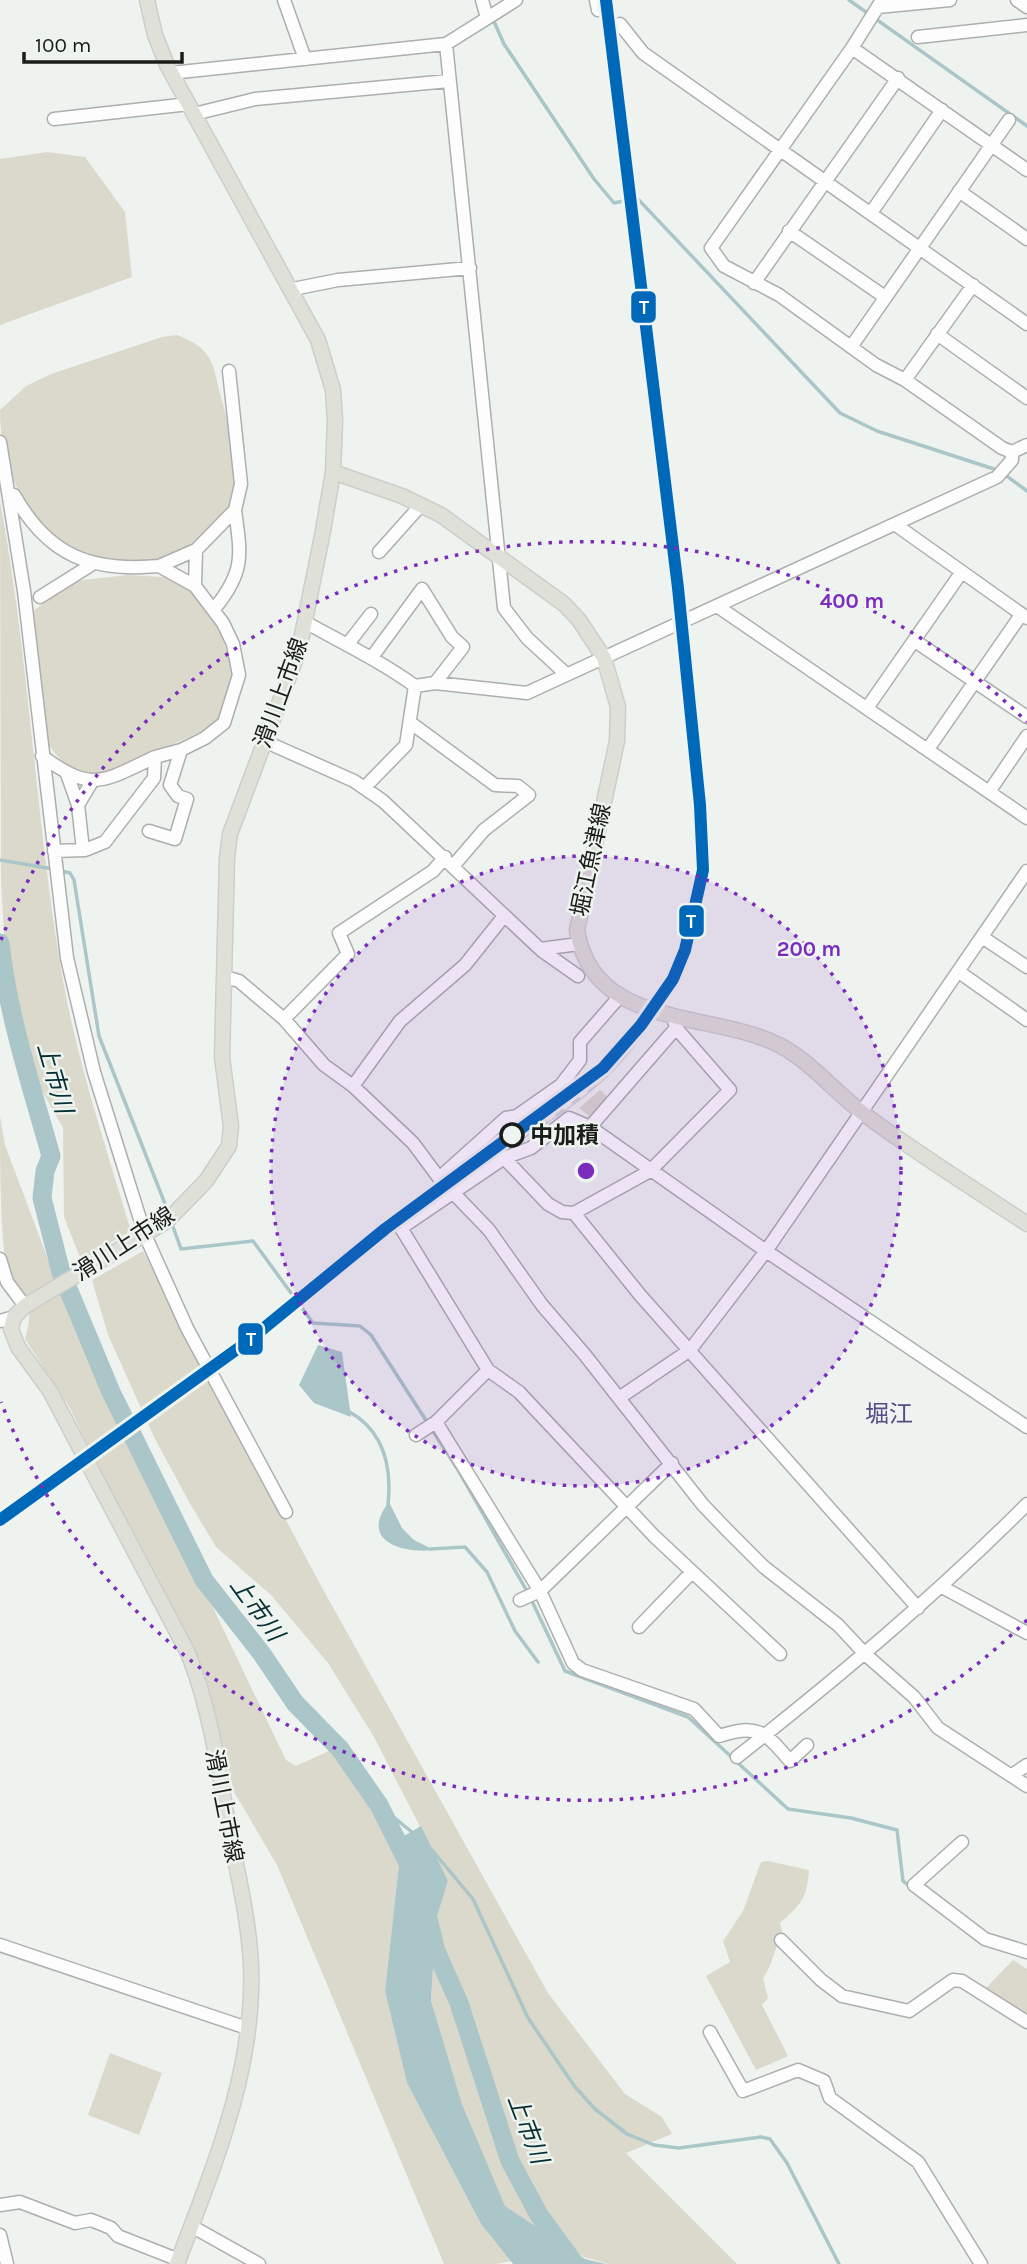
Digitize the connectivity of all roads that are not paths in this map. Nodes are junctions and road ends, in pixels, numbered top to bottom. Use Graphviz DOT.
graph roads {
  1 [pos="147,0"];
  2 [pos="284,0"];
  3 [pos="482,0"];
  4 [pos="516,0"];
  5 [pos="950,0"];
  6 [pos="1017,0"];
  7 [pos="880,3"];
  8 [pos="1027,7"];
  9 [pos="487,18"];
  10 [pos="620,24"];
  11 [pos="1027,25"];
  12 [pos="918,37"];
  13 [pos="446,44"];
  14 [pos="852,48"];
  15 [pos="305,60"];
  16 [pos="171,73"];
  17 [pos="898,78"];
  18 [pos="449,81"];
  19 [pos="192,109"];
  20 [pos="942,110"];
  21 [pos="54,119"];
  22 [pos="1009,120"];
  23 [pos="991,144"];
  24 [pos="780,150"];
  25 [pos="1027,170"];
  26 [pos="825,181"];
  27 [pos="958,191"];
  28 [pos="871,213"];
  29 [pos="789,231"];
  30 [pos="1027,239"];
  31 [pos="919,248"];
  32 [pos="470,268"];
  33 [pos="754,283"];
  34 [pos="973,285"];
  35 [pos="293,289"];
  36 [pos="885,297"];
  37 [pos="1027,324"];
  38 [pos="937,334"];
  39 [pos="851,347"];
  40 [pos="229,371"];
  41 [pos="905,380"];
  42 [pos="1027,398"];
  43 [pos="0,442"];
  44 [pos="1027,445"];
  45 [pos="1012,452"];
  46 [pos="333,472"];
  47 [pos="10,487"];
  48 [pos="421,505"];
  49 [pos="235,510"];
  50 [pos="896,525"];
  51 [pos="196,550"];
  52 [pos="379,552"];
  53 [pos="498,554"];
  54 [pos="91,565"];
  55 [pos="159,566"];
  56 [pos="961,573"];
  57 [pos="195,586"];
  58 [pos="40,597"];
  59 [pos="717,606"];
  60 [pos="215,608"];
  61 [pos="372,614"];
  62 [pos="1024,617"];
  63 [pos="306,622"];
  64 [pos="915,641"];
  65 [pos="347,645"];
  66 [pos="372,657"];
  67 [pos="604,657"];
  68 [pos="566,674"];
  69 [pos="975,682"];
  70 [pos="435,683"];
  71 [pos="415,686"];
  72 [pos="867,708"];
  73 [pos="1027,717"];
  74 [pos="411,723"];
  75 [pos="1027,736"];
  76 [pos="264,741"];
  77 [pos="928,749"];
  78 [pos="181,750"];
  79 [pos="42,756"];
  80 [pos="155,758"];
  81 [pos="67,774"];
  82 [pos="93,780"];
  83 [pos="365,788"];
  84 [pos="989,792"];
  85 [pos="78,805"];
  86 [pos="1027,818"];
  87 [pos="149,831"];
  88 [pos="83,850"];
  89 [pos="54,851"];
  90 [pos="449,861"];
  91 [pos="1027,871"];
  92 [pos="504,916"];
  93 [pos="982,937"];
  94 [pos="579,944"];
  95 [pos="540,949"];
  96 [pos="1027,967"];
  97 [pos="959,972"];
  98 [pos="578,976"];
  99 [pos="225,977"];
  100 [pos="620,996"];
  101 [pos="284,1019"];
  102 [pos="1027,1020"];
  103 [pos="674,1023"];
  104 [pos="353,1086"];
  105 [pos="862,1113"];
  106 [pos="590,1127"];
  107 [pos="505,1158"];
  108 [pos="650,1171"];
  109 [pos="439,1178"];
  110 [pos="452,1192"];
  111 [pos="575,1213"];
  112 [pos="1027,1224"];
  113 [pos="145,1235"];
  114 [pos="766,1251"];
  115 [pos="0,1259"];
  116 [pos="25,1306"];
  117 [pos="7,1319"];
  118 [pos="690,1350"];
  119 [pos="488,1370"];
  120 [pos="619,1398"];
  121 [pos="436,1422"];
  122 [pos="1027,1427"];
  123 [pos="416,1436"];
  124 [pos="671,1463"];
  125 [pos="626,1504"];
  126 [pos="1027,1504"];
  127 [pos="286,1512"];
  128 [pos="692,1572"];
  129 [pos="942,1587"];
  130 [pos="540,1591"];
  131 [pos="520,1600"];
  132 [pos="918,1608"];
  133 [pos="639,1627"];
  134 [pos="1027,1633"];
  135 [pos="780,1654"];
  136 [pos="866,1655"];
  137 [pos="766,1734"];
  138 [pos="807,1745"];
  139 [pos="737,1757"];
  140 [pos="1027,1765"];
  141 [pos="1012,1775"];
  142 [pos="1027,1786"];
  143 [pos="962,1842"];
  144 [pos="781,1940"];
  145 [pos="0,1945"];
  146 [pos="1027,1952"];
  147 [pos="1027,2022"];
  148 [pos="247,2028"];
  149 [pos="710,2032"];
  150 [pos="0,2205"];
  151 [pos="193,2227"];
  152 [pos="0,2235"];
  153 [pos="178,2262"];
  154 [pos="7,2264"];
  155 [pos="259,2264"];
  156 [pos="981,2264"];
  1 -- 16 [label="main road, 滑川上市線"];
  2 -- 15 [label="street"];
  3 -- 9 [label="street"];
  4 -- 9 [label="street"];
  5 -- 7 [label="street"];
  6 -- 8 [label="street"];
  7 -- 14 [label="street"];
  9 -- 13 [label="street"];
  10 -- 24 [label="street"];
  11 -- 12 [label="street"];
  13 -- 15 [label="street"];
  13 -- 18 [label="street"];
  14 -- 17 [label="street"];
  14 -- 24 [label="street"];
  15 -- 16 [label="street"];
  16 -- 19 [label="main road, 滑川上市線"];
  17 -- 20 [label="street"];
  17 -- 26 [label="street"];
  18 -- 19 [label="street"];
  18 -- 32 [label="street"];
  19 -- 21 [label="street"];
  19 -- 35 [label="main road, 滑川上市線"];
  20 -- 23 [label="street"];
  20 -- 28 [label="street"];
  22 -- 23 [label="street"];
  23 -- 25 [label="street"];
  23 -- 27 [label="street"];
  24 -- 26 [label="street"];
  24 -- 33 [label="street"];
  26 -- 28 [label="street"];
  26 -- 29 [label="street"];
  27 -- 30 [label="street"];
  27 -- 31 [label="street"];
  28 -- 31 [label="street"];
  29 -- 33 [label="street"];
  29 -- 36 [label="street"];
  31 -- 34 [label="street"];
  31 -- 36 [label="street"];
  32 -- 35 [label="street"];
  32 -- 53 [label="street"];
  33 -- 39 [label="street"];
  34 -- 37 [label="street"];
  34 -- 38 [label="street"];
  35 -- 46 [label="main road, 滑川上市線"];
  36 -- 39 [label="street"];
  38 -- 41 [label="street"];
  38 -- 42 [label="street"];
  39 -- 41 [label="street"];
  40 -- 49 [label="street"];
  41 -- 45 [label="street"];
  43 -- 47 [label="street"];
  44 -- 45 [label="street"];
  45 -- 50 [label="street"];
  46 -- 48 [label="main road, 堀江魚津線"];
  46 -- 63 [label="main road, 滑川上市線"];
  47 -- 54 [label="street"];
  47 -- 79 [label="street"];
  48 -- 52 [label="street"];
  48 -- 53 [label="main road, 堀江魚津線"];
  49 -- 51 [label="street"];
  49 -- 60 [label="street"];
  50 -- 56 [label="street"];
  50 -- 59 [label="street"];
  51 -- 55 [label="street"];
  51 -- 57 [label="street"];
  53 -- 67 [label="main road, 堀江魚津線"];
  53 -- 68 [label="street"];
  54 -- 55 [label="street"];
  54 -- 58 [label="street"];
  55 -- 57 [label="street"];
  56 -- 62 [label="street"];
  56 -- 64 [label="street"];
  57 -- 60 [label="street"];
  59 -- 67 [label="street"];
  59 -- 72 [label="street"];
  60 -- 78 [label="street"];
  61 -- 65 [label="street"];
  62 -- 69 [label="street"];
  63 -- 65 [label="street"];
  63 -- 76 [label="main road, 滑川上市線"];
  64 -- 69 [label="street"];
  64 -- 72 [label="street"];
  65 -- 66 [label="street"];
  66 -- 70 [label="street"];
  66 -- 71 [label="street"];
  67 -- 68 [label="street"];
  67 -- 94 [label="main road, 堀江魚津線"];
  68 -- 70 [label="street"];
  69 -- 73 [label="street"];
  69 -- 77 [label="street"];
  70 -- 71 [label="street"];
  71 -- 74 [label="street"];
  72 -- 77 [label="street"];
  74 -- 83 [label="street"];
  74 -- 90 [label="street"];
  75 -- 84 [label="street"];
  76 -- 83 [label="street"];
  76 -- 99 [label="main road, 滑川上市線"];
  77 -- 84 [label="street"];
  78 -- 80 [label="street"];
  78 -- 87 [label="street"];
  79 -- 81 [label="street"];
  79 -- 89 [label="street"];
  80 -- 82 [label="street"];
  80 -- 88 [label="street"];
  81 -- 82 [label="street"];
  81 -- 85 [label="street"];
  82 -- 85 [label="street"];
  83 -- 90 [label="street"];
  84 -- 86 [label="street"];
  85 -- 88 [label="street"];
  88 -- 89 [label="street"];
  89 -- 113 [label="street"];
  90 -- 92 [label="street"];
  90 -- 101 [label="street"];
  91 -- 93 [label="street"];
  92 -- 95 [label="street"];
  92 -- 104 [label="street"];
  93 -- 96 [label="street"];
  93 -- 97 [label="street"];
  94 -- 95 [label="street"];
  94 -- 100 [label="main road, 堀江魚津線"];
  95 -- 98 [label="street"];
  97 -- 102 [label="street"];
  97 -- 105 [label="street"];
  99 -- 101 [label="street"];
  99 -- 113 [label="main road, 滑川上市線"];
  100 -- 103 [label="main road, 堀江魚津線"];
  100 -- 109 [label="street"];
  101 -- 104 [label="street"];
  103 -- 105 [label="main road, 堀江魚津線"];
  103 -- 106 [label="street"];
  103 -- 108 [label="street"];
  104 -- 109 [label="street"];
  105 -- 112 [label="main road, 堀江魚津線"];
  105 -- 114 [label="street"];
  106 -- 107 [label="street"];
  106 -- 108 [label="street"];
  107 -- 110 [label="street"];
  107 -- 111 [label="street"];
  108 -- 111 [label="street"];
  108 -- 114 [label="street"];
  109 -- 110 [label="street"];
  110 -- 119 [label="street"];
  110 -- 120 [label="street"];
  111 -- 118 [label="street"];
  113 -- 116 [label="main road, 滑川上市線"];
  113 -- 127 [label="street"];
  114 -- 118 [label="street"];
  114 -- 122 [label="street"];
  115 -- 116 [label="street"];
  116 -- 117 [label="main road, 滑川上市線"];
  117 -- 148 [label="main road, 滑川上市線"];
  118 -- 120 [label="street"];
  118 -- 132 [label="street"];
  119 -- 121 [label="street"];
  119 -- 125 [label="street"];
  120 -- 124 [label="street"];
  121 -- 123 [label="street"];
  121 -- 130 [label="street"];
  124 -- 125 [label="street"];
  124 -- 136 [label="street"];
  125 -- 128 [label="street"];
  125 -- 130 [label="street"];
  126 -- 129 [label="street"];
  128 -- 133 [label="street"];
  128 -- 135 [label="street"];
  129 -- 132 [label="street"];
  129 -- 134 [label="street"];
  130 -- 131 [label="street"];
  130 -- 137 [label="street"];
  132 -- 136 [label="street"];
  136 -- 137 [label="street"];
  136 -- 141 [label="street"];
  137 -- 138 [label="street"];
  137 -- 139 [label="street"];
  140 -- 141 [label="street"];
  141 -- 142 [label="street"];
  143 -- 146 [label="street"];
  144 -- 147 [label="street"];
  145 -- 148 [label="street"];
  148 -- 151 [label="main road, 滑川上市線"];
  149 -- 156 [label="street"];
  150 -- 153 [label="street"];
  151 -- 153 [label="main road, 滑川上市線"];
  151 -- 155 [label="street"];
  152 -- 154 [label="street"];
}
